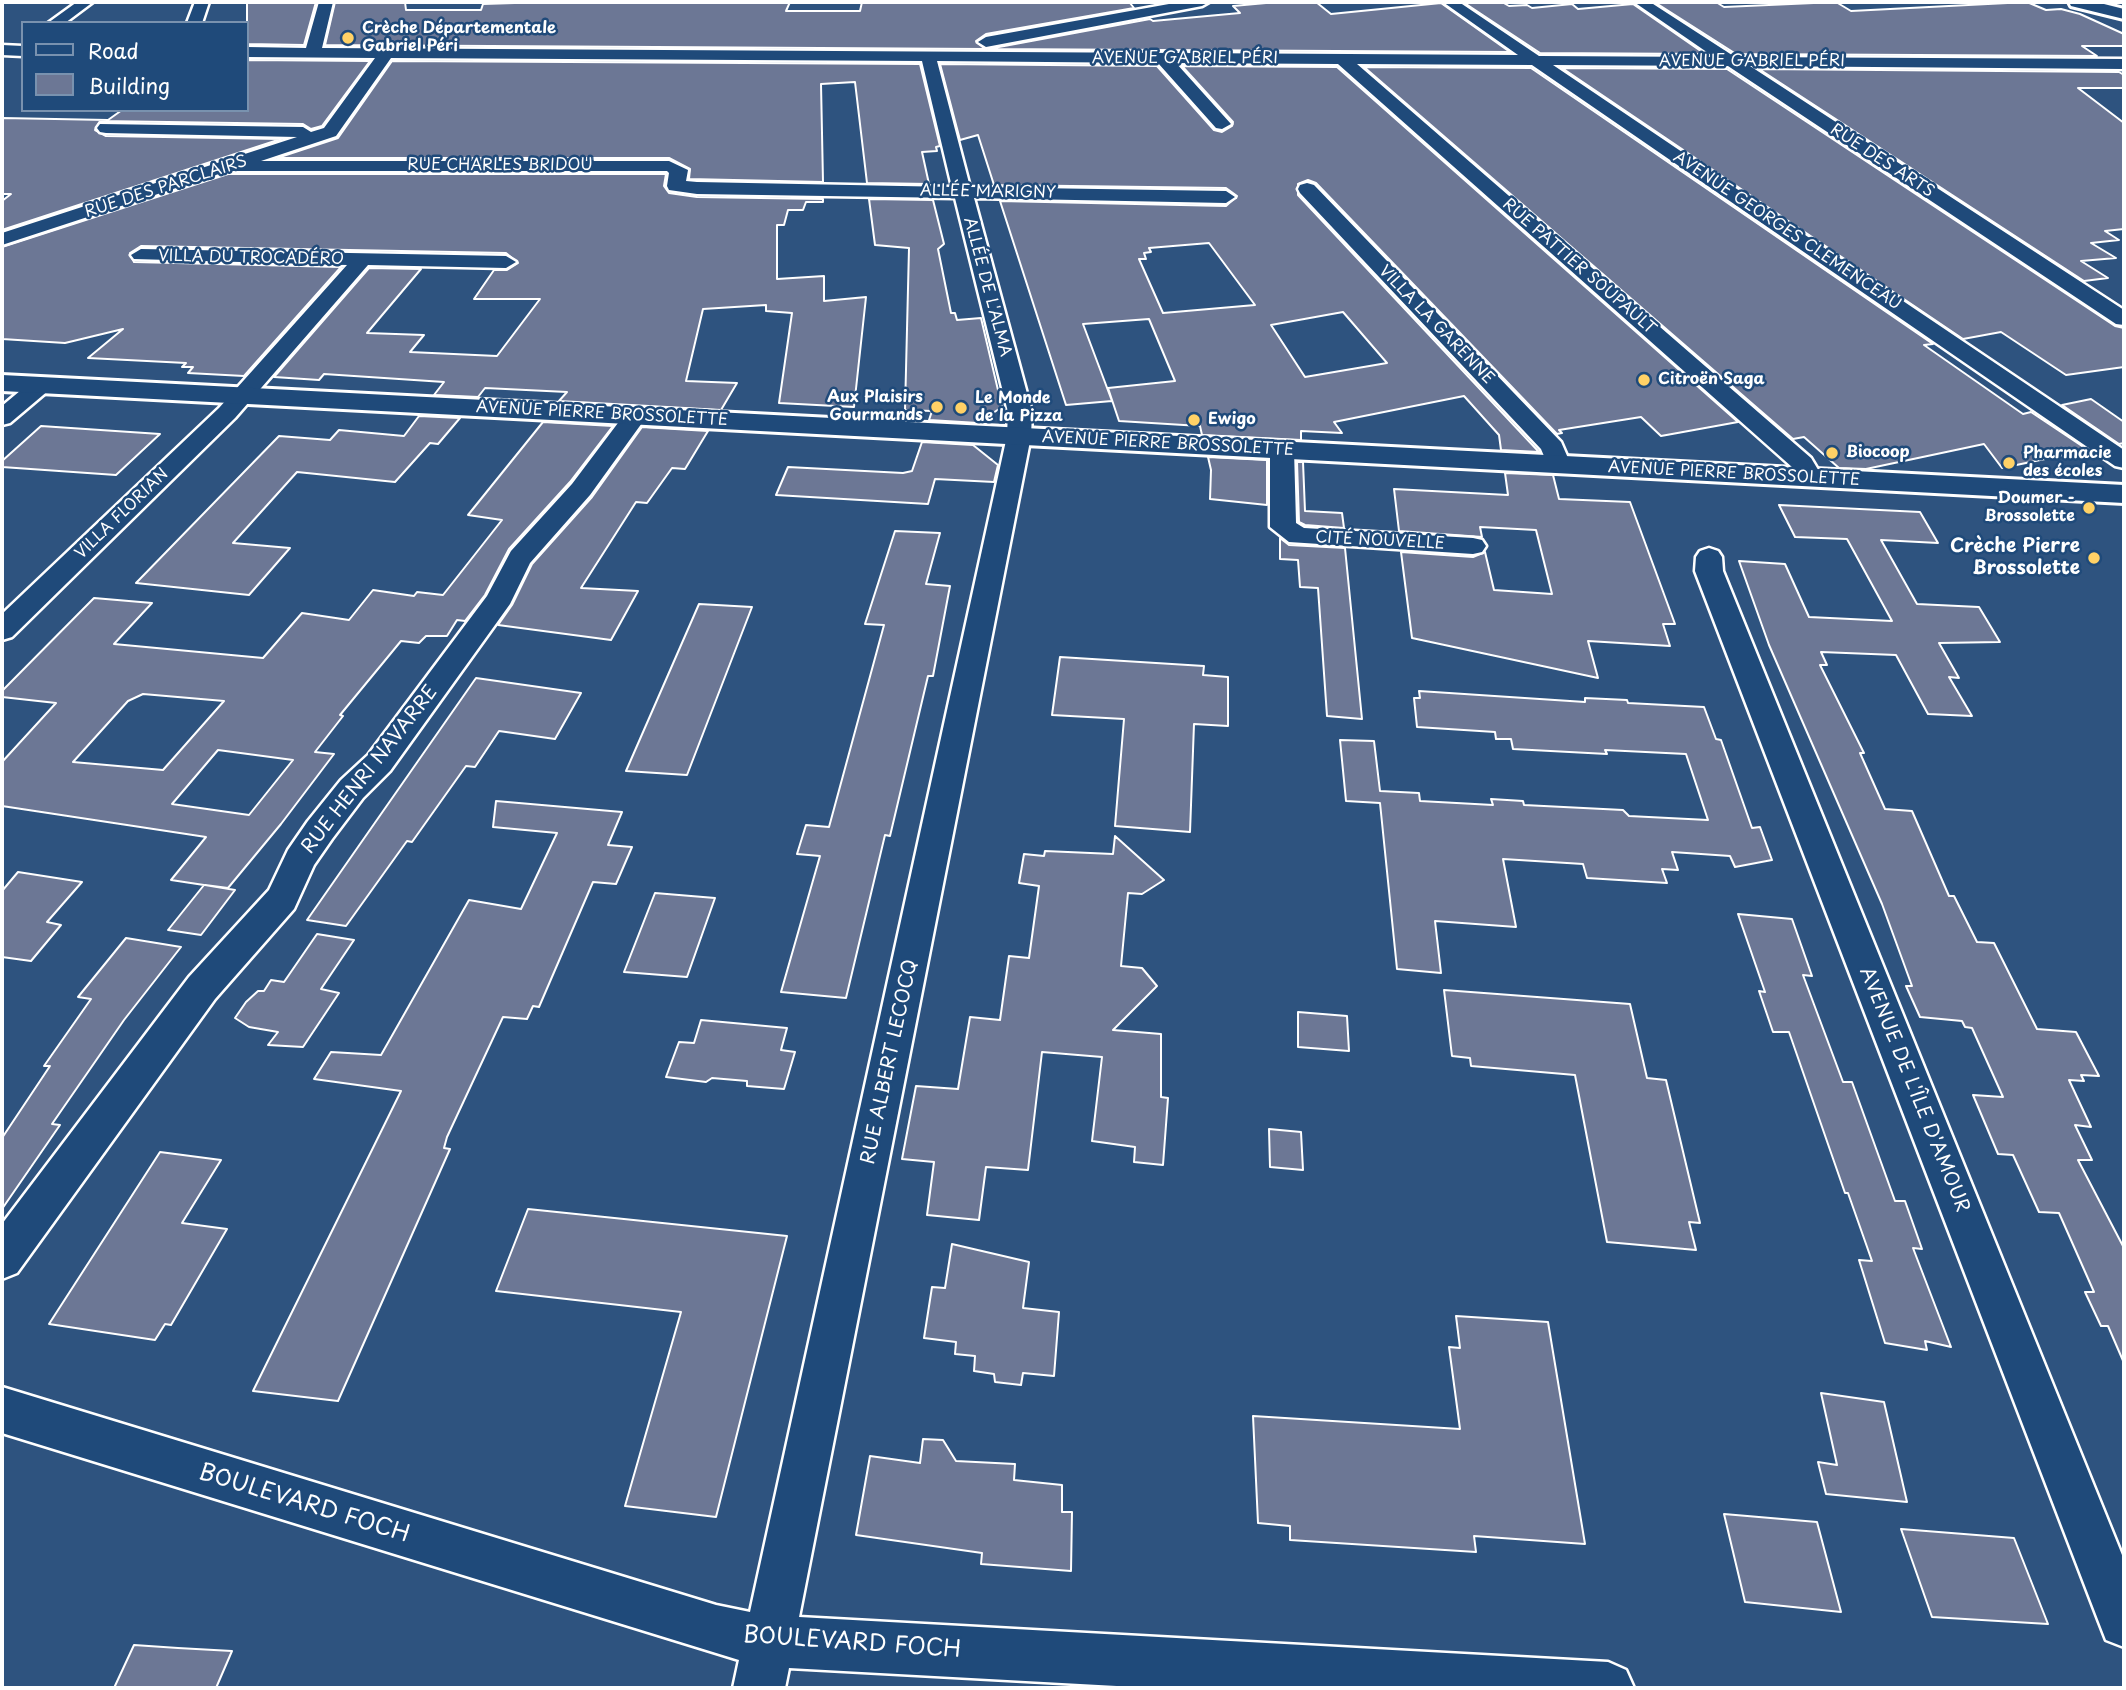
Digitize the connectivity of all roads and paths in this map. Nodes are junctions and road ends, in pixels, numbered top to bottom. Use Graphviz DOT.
graph roads {
  1 [pos="86,2"];
  2 [pos="202,2"];
  3 [pos="326,2"];
  4 [pos="1202,2"];
  5 [pos="1450,2"];
  6 [pos="1641,2"];
  7 [pos="2077,2"];
  8 [pos="2124,14"];
  9 [pos="58,21"];
  10 [pos="195,21"];
  11 [pos="248,51"];
  12 [pos="313,51"];
  13 [pos="387,52"];
  14 [pos="930,57"];
  15 [pos="1163,58"];
  16 [pos="1343,60"];
  17 [pos="1536,61"];
  18 [pos="1731,62"];
  19 [pos="2124,64"];
  20 [pos="1222,124"];
  21 [pos="106,128"];
  22 [pos="330,132"];
  23 [pos="229,166"];
  24 [pos="751,188"];
  25 [pos="1307,189"];
  26 [pos="962,191"];
  27 [pos="1226,197"];
  28 [pos="15,215"];
  29 [pos="77,216"];
  30 [pos="2,239"];
  31 [pos="141,255"];
  32 [pos="362,260"];
  33 [pos="506,262"];
  34 [pos="2124,319"];
  35 [pos="2,383"];
  36 [pos="41,385"];
  37 [pos="239,396"];
  38 [pos="635,416"];
  39 [pos="2,418"];
  40 [pos="1019,436"];
  41 [pos="1282,450"];
  42 [pos="2124,461"];
  43 [pos="1559,465"];
  44 [pos="1810,478"];
  45 [pos="2124,494"];
  46 [pos="1473,546"];
  47 [pos="1709,557"];
  48 [pos="2,630"];
  49 [pos="2,1258"];
  50 [pos="2,1410"];
  51 [pos="2124,1622"];
  52 [pos="763,1665"];
  53 [pos="1593,1688"];
  1 -- 9 [label="street"];
  2 -- 10 [label="street"];
  3 -- 12 [label="street"];
  4 -- 14 [label="street"];
  5 -- 17 [label="street, AVENUE GEORGES CLEMENCEAU"];
  6 -- 18 [label="street, RUE DES ARTS"];
  7 -- 8 [label="main road"];
  11 -- 12 [label="street, AVENUE GABRIEL PÉRI"];
  12 -- 13 [label="street, AVENUE GABRIEL PÉRI"];
  13 -- 14 [label="street, AVENUE GABRIEL PÉRI"];
  13 -- 22 [label="street"];
  14 -- 15 [label="street, AVENUE GABRIEL PÉRI"];
  14 -- 26 [label="street, ALLÉE DE L'ALMA"];
  15 -- 16 [label="street, AVENUE GABRIEL PÉRI"];
  15 -- 20 [label="street"];
  16 -- 17 [label="street, AVENUE GABRIEL PÉRI"];
  16 -- 44 [label="street, RUE PATTIER SOUPAULT"];
  17 -- 18 [label="street, AVENUE GABRIEL PÉRI"];
  17 -- 42 [label="street, AVENUE GEORGES CLEMENCEAU"];
  18 -- 19 [label="street, AVENUE GABRIEL PÉRI"];
  18 -- 34 [label="street, RUE DES ARTS"];
  21 -- 22 [label="street, RUE DES PARCLAIRS"];
  22 -- 23 [label="street, RUE DES PARCLAIRS"];
  23 -- 24 [label="street, RUE CHARLES BRIDOU"];
  23 -- 29 [label="street, RUE DES PARCLAIRS"];
  24 -- 26 [label="street, ALLÉE MARIGNY"];
  25 -- 43 [label="street, VILLA LA GARENNE"];
  26 -- 27 [label="street, ALLÉE MARIGNY"];
  26 -- 40 [label="street, ALLÉE DE L'ALMA"];
  28 -- 29 [label="street"];
  29 -- 30 [label="street, RUE DES PARCLAIRS"];
  31 -- 32 [label="street, VILLA DU TROCADÉRO"];
  32 -- 33 [label="street, VILLA DU TROCADÉRO"];
  32 -- 37 [label="street, VILLA DU TROCADÉRO"];
  35 -- 36 [label="main road, AVENUE PIERRE BROSSOLETTE"];
  36 -- 37 [label="main road, AVENUE PIERRE BROSSOLETTE"];
  36 -- 39 [label="street"];
  37 -- 38 [label="main road, AVENUE PIERRE BROSSOLETTE"];
  37 -- 48 [label="street, VILLA FLORIAN"];
  38 -- 40 [label="main road, AVENUE PIERRE BROSSOLETTE"];
  38 -- 49 [label="street, RUE HENRI NAVARRE"];
  40 -- 41 [label="main road, AVENUE PIERRE BROSSOLETTE"];
  40 -- 52 [label="street, RUE ALBERT LECOCQ"];
  41 -- 43 [label="main road, AVENUE PIERRE BROSSOLETTE"];
  41 -- 46 [label="street, CITÉ NOUVELLE"];
  43 -- 44 [label="main road, AVENUE PIERRE BROSSOLETTE"];
  44 -- 45 [label="main road, AVENUE PIERRE BROSSOLETTE"];
  47 -- 51 [label="street, AVENUE DE L'ÎLE D'AMOUR"];
  50 -- 52 [label="street, BOULEVARD FOCH"];
  52 -- 53 [label="street, BOULEVARD FOCH"];
}
